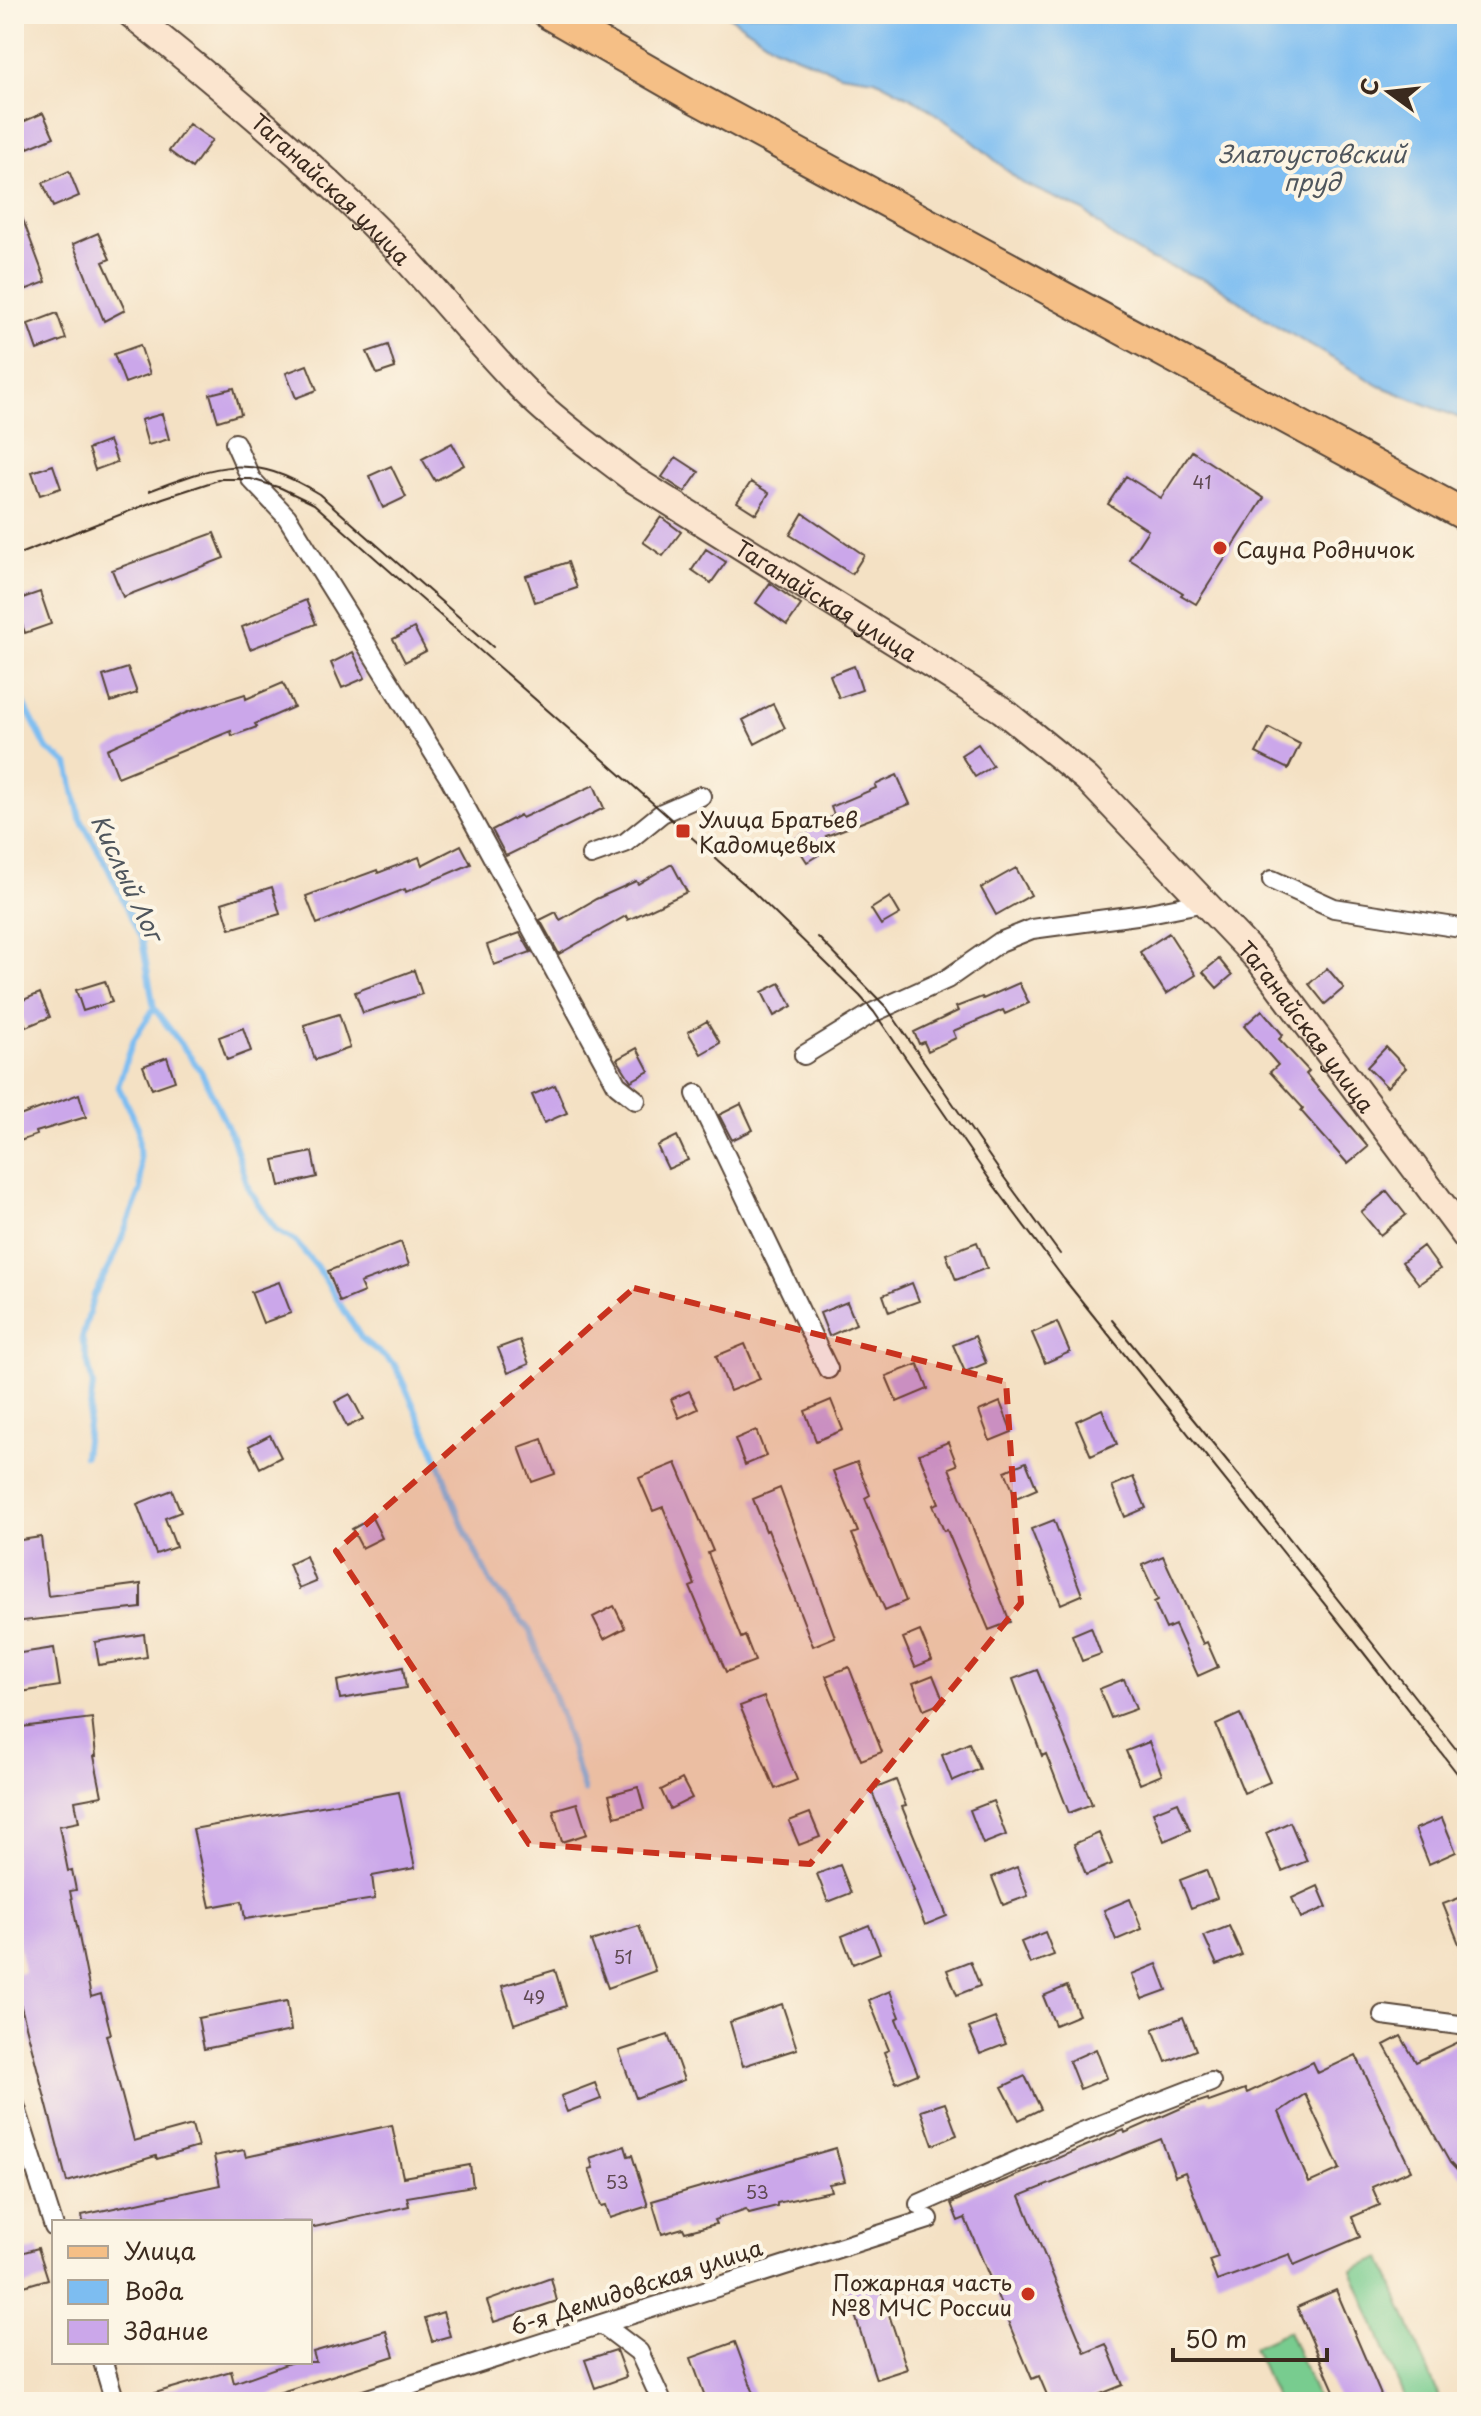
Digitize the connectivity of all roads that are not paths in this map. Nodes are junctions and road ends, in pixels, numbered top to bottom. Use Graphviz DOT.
graph roads {
  1 [pos="131,14"];
  2 [pos="549,14"];
  3 [pos="235,443"];
  4 [pos="1467,516"];
  5 [pos="701,796"];
  6 [pos="591,855"];
  7 [pos="1272,880"];
  8 [pos="1205,902"];
  9 [pos="1467,929"];
  10 [pos="804,1055"];
  11 [pos="696,1094"];
  12 [pos="636,1100"];
  13 [pos="1467,1238"];
  14 [pos="828,1369"];
  15 [pos="1383,2015"];
  16 [pos="1467,2026"];
  17 [pos="1211,2082"];
  18 [pos="14,2102"];
  19 [pos="52,2221"];
  20 [pos="602,2324"];
  21 [pos="104,2364"];
  22 [pos="115,2402"];
  23 [pos="358,2402"];
  24 [pos="662,2402"];
  1 -- 8 [label="main road, Таганайская улица"];
  2 -- 4 [label="main road"];
  3 -- 12 [label="street"];
  5 -- 6 [label="street"];
  7 -- 9 [label="street"];
  8 -- 10 [label="street"];
  8 -- 13 [label="main road, Таганайская улица"];
  11 -- 14 [label="street"];
  15 -- 16 [label="street"];
  17 -- 20 [label="street, 6-я Демидовская улица"];
  18 -- 19 [label="street"];
  20 -- 23 [label="street, 6-я Демидовская улица"];
  20 -- 24 [label="street"];
  21 -- 22 [label="street"];
}
